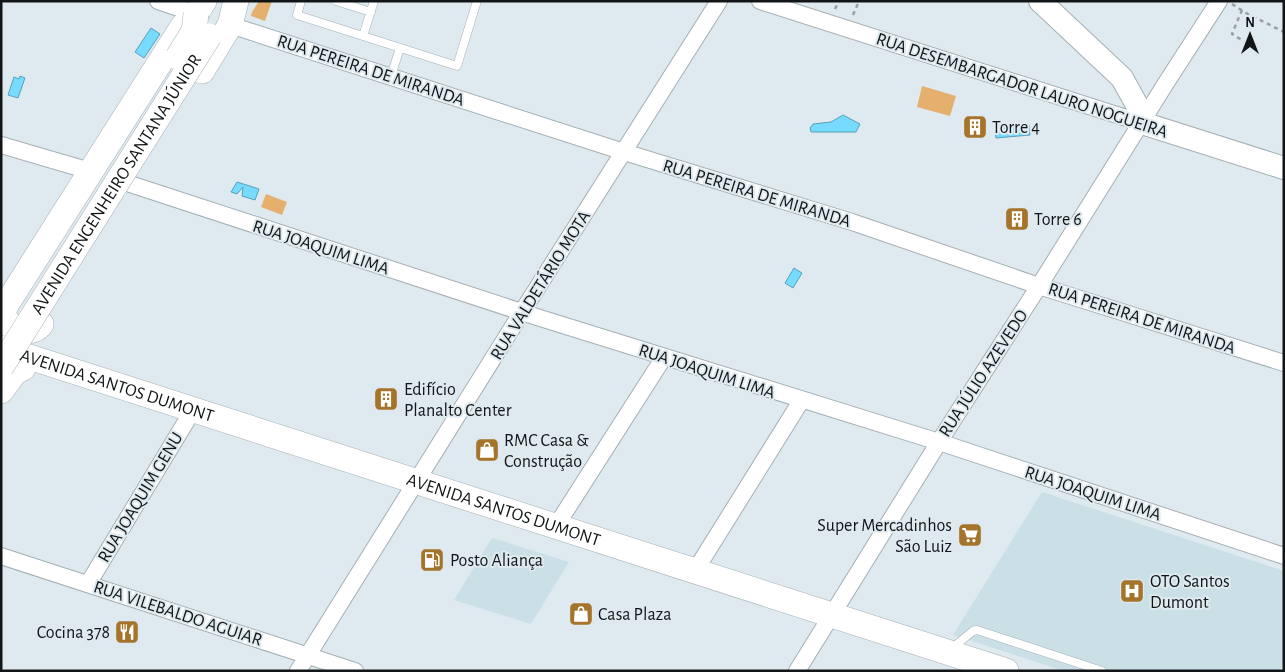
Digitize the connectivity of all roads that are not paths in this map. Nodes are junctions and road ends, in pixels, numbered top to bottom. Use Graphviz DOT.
graph roads {
  1 [pos="158,1"];
  2 [pos="302,1"];
  3 [pos="336,1"];
  4 [pos="374,1"];
  5 [pos="477,1"];
  6 [pos="719,1"];
  7 [pos="760,1"];
  8 [pos="1040,1"];
  9 [pos="1219,1"];
  10 [pos="200,8"];
  11 [pos="371,12"];
  12 [pos="227,16"];
  13 [pos="363,36"];
  14 [pos="400,48"];
  15 [pos="391,76"];
  16 [pos="1142,123"];
  17 [pos="1,145"];
  18 [pos="624,152"];
  19 [pos="1284,168"];
  20 [pos="90,171"];
  21 [pos="130,184"];
  22 [pos="1040,286"];
  23 [pos="2,312"];
  24 [pos="522,312"];
  25 [pos="1,339"];
  26 [pos="1,348"];
  27 [pos="664,357"];
  28 [pos="48,363"];
  29 [pos="1284,363"];
  30 [pos="6,374"];
  31 [pos="802,401"];
  32 [pos="192,410"];
  33 [pos="939,442"];
  34 [pos="417,482"];
  35 [pos="556,526"];
  36 [pos="1,556"];
  37 [pos="1284,556"];
  38 [pos="695,571"];
  39 [pos="88,584"];
  40 [pos="832,615"];
  41 [pos="947,652"];
  42 [pos="308,655"];
  43 [pos="298,671"];
  44 [pos="355,671"];
  45 [pos="797,671"];
  46 [pos="1006,671"];
  47 [pos="1102,671"];
  1 -- 10 [label="street"];
  2 -- 13 [label="lane"];
  3 -- 11 [label="lane"];
  4 -- 11 [label="lane"];
  5 -- 14 [label="lane"];
  6 -- 18 [label="street, RUA VALDETÁRIO MOTA"];
  7 -- 16 [label="street, RUA DESEMBARGADOR LAURO NOGUEIRA"];
  8 -- 16 [label="street"];
  9 -- 16 [label="street, RUA JÚLIO AZEVEDO"];
  10 -- 20 [label="main road"];
  10 -- 25 [label="main road, AVENIDA ENGENHEIRO SANTANA JÚNIOR, bridge"];
  11 -- 13 [label="lane"];
  12 -- 15 [label="street, RUA PEREIRA DE MIRANDA"];
  12 -- 21 [label="main road"];
  12 -- 30 [label="main road, AVENIDA ENGENHEIRO SANTANA JÚNIOR, bridge"];
  13 -- 14 [label="lane"];
  14 -- 15 [label="lane"];
  15 -- 18 [label="street, RUA PEREIRA DE MIRANDA"];
  16 -- 19 [label="street, RUA DESEMBARGADOR LAURO NOGUEIRA"];
  16 -- 22 [label="street, RUA JÚLIO AZEVEDO"];
  17 -- 20 [label="street"];
  18 -- 22 [label="street, RUA PEREIRA DE MIRANDA"];
  18 -- 24 [label="street, RUA VALDETÁRIO MOTA"];
  20 -- 23 [label="main road"];
  21 -- 23 [label="main road"];
  21 -- 24 [label="street, RUA JOAQUIM LIMA"];
  22 -- 29 [label="street, RUA PEREIRA DE MIRANDA"];
  22 -- 33 [label="street, RUA JÚLIO AZEVEDO"];
  24 -- 27 [label="street, RUA JOAQUIM LIMA"];
  24 -- 34 [label="street, RUA VALDETÁRIO MOTA"];
  26 -- 28 [label="main road, AVENIDA SANTOS DUMONT"];
  27 -- 31 [label="street, RUA JOAQUIM LIMA"];
  27 -- 35 [label="street"];
  28 -- 30 [label="main road"];
  28 -- 32 [label="main road, AVENIDA SANTOS DUMONT"];
  31 -- 33 [label="street, RUA JOAQUIM LIMA"];
  31 -- 38 [label="street"];
  32 -- 34 [label="main road, AVENIDA SANTOS DUMONT"];
  32 -- 39 [label="street, RUA JOAQUIM GENU"];
  33 -- 37 [label="street, RUA JOAQUIM LIMA"];
  33 -- 40 [label="street, RUA JÚLIO AZEVEDO"];
  34 -- 35 [label="main road, AVENIDA SANTOS DUMONT"];
  34 -- 42 [label="street, RUA VALDETÁRIO MOTA"];
  35 -- 38 [label="main road, AVENIDA SANTOS DUMONT"];
  36 -- 39 [label="street, RUA VILEBALDO AGUIAR"];
  38 -- 40 [label="main road, AVENIDA SANTOS DUMONT"];
  39 -- 42 [label="street, RUA VILEBALDO AGUIAR"];
  40 -- 41 [label="main road, AVENIDA SANTOS DUMONT"];
  40 -- 45 [label="street, RUA JÚLIO AZEVEDO"];
  41 -- 46 [label="main road, AVENIDA SANTOS DUMONT"];
  41 -- 47 [label="lane"];
  42 -- 43 [label="street, RUA VALDETÁRIO MOTA"];
  42 -- 44 [label="street, RUA VILEBALDO AGUIAR"];
}
